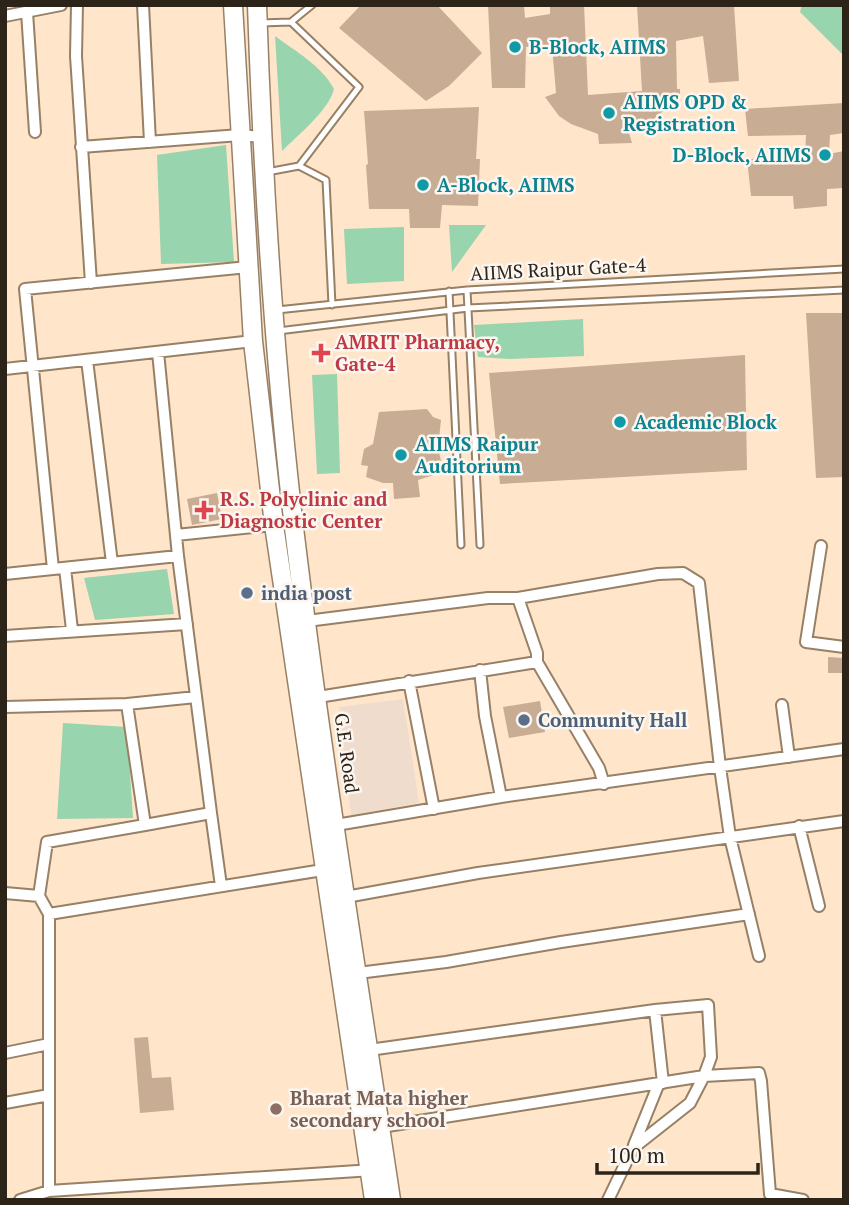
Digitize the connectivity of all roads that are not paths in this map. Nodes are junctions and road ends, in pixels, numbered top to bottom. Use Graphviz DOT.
graph roads {
  1 [pos="61,5"];
  2 [pos="77,5"];
  3 [pos="143,5"];
  4 [pos="233,5"];
  5 [pos="312,5"];
  6 [pos="27,12"];
  7 [pos="257,14"];
  8 [pos="5,16"];
  9 [pos="291,22"];
  10 [pos="35,132"];
  11 [pos="240,135"];
  12 [pos="262,136"];
  13 [pos="150,142"];
  14 [pos="81,147"];
  15 [pos="299,166"];
  16 [pos="264,173"];
  17 [pos="248,267"];
  18 [pos="844,269"];
  19 [pos="91,283"];
  20 [pos="467,290"];
  21 [pos="844,290"];
  22 [pos="449,291"];
  23 [pos="332,305"];
  24 [pos="468,308"];
  25 [pos="450,309"];
  26 [pos="274,311"];
  27 [pos="275,331"];
  28 [pos="253,341"];
  29 [pos="158,352"];
  30 [pos="87,360"];
  31 [pos="33,366"];
  32 [pos="5,369"];
  33 [pos="274,526"];
  34 [pos="176,535"];
  35 [pos="461,545"];
  36 [pos="480,545"];
  37 [pos="821,546"];
  38 [pos="178,556"];
  39 [pos="112,563"];
  40 [pos="59,568"];
  41 [pos="5,574"];
  42 [pos="518,598"];
  43 [pos="307,621"];
  44 [pos="187,624"];
  45 [pos="72,630"];
  46 [pos="5,636"];
  47 [pos="844,647"];
  48 [pos="537,662"];
  49 [pos="480,670"];
  50 [pos="409,681"];
  51 [pos="196,697"];
  52 [pos="318,697"];
  53 [pos="127,704"];
  54 [pos="782,705"];
  55 [pos="5,707"];
  56 [pos="844,749"];
  57 [pos="789,757"];
  58 [pos="720,767"];
  59 [pos="604,784"];
  60 [pos="500,797"];
  61 [pos="434,809"];
  62 [pos="211,813"];
  63 [pos="844,821"];
  64 [pos="145,825"];
  65 [pos="336,825"];
  66 [pos="799,826"];
  67 [pos="730,837"];
  68 [pos="333,869"];
  69 [pos="221,886"];
  70 [pos="5,893"];
  71 [pos="39,896"];
  72 [pos="346,897"];
  73 [pos="819,906"];
  74 [pos="49,914"];
  75 [pos="749,914"];
  76 [pos="759,956"];
  77 [pos="358,973"];
  78 [pos="655,1010"];
  79 [pos="49,1044"];
  80 [pos="369,1050"];
  81 [pos="5,1053"];
  82 [pos="704,1076"];
  83 [pos="661,1083"];
  84 [pos="49,1095"];
  85 [pos="5,1103"];
  86 [pos="381,1127"];
  87 [pos="633,1148"];
  88 [pos="379,1169"];
  89 [pos="49,1191"];
  90 [pos="20,1200"];
  91 [pos="374,1200"];
  92 [pos="391,1200"];
  93 [pos="608,1200"];
  94 [pos="803,1200"];
  1 -- 6 [label="street"];
  2 -- 14 [label="street"];
  3 -- 13 [label="street"];
  4 -- 11 [label="main road"];
  5 -- 9 [label="lane"];
  6 -- 8 [label="street"];
  6 -- 10 [label="street"];
  7 -- 9 [label="lane"];
  7 -- 12 [label="main road, G.E. Road"];
  9 -- 15 [label="lane"];
  11 -- 12 [label="street"];
  11 -- 13 [label="street"];
  11 -- 17 [label="main road"];
  12 -- 16 [label="main road, G.E. Road"];
  13 -- 14 [label="street"];
  14 -- 19 [label="street"];
  15 -- 16 [label="lane"];
  15 -- 23 [label="lane"];
  16 -- 26 [label="main road, G.E. Road"];
  17 -- 19 [label="street"];
  17 -- 28 [label="main road"];
  18 -- 20 [label="lane, AIIMS Raipur Gate-4"];
  19 -- 31 [label="street"];
  20 -- 22 [label="lane, AIIMS Raipur Gate-4"];
  20 -- 24 [label="lane"];
  21 -- 24 [label="lane, AIIMS Raipur Gate-4"];
  22 -- 23 [label="lane, AIIMS Raipur Gate-4"];
  22 -- 25 [label="lane"];
  23 -- 26 [label="lane, AIIMS Raipur Gate-4"];
  24 -- 25 [label="lane, AIIMS Raipur Gate-4"];
  24 -- 36 [label="lane"];
  25 -- 27 [label="lane, AIIMS Raipur Gate-4"];
  25 -- 35 [label="lane"];
  26 -- 27 [label="main road, G.E. Road"];
  27 -- 43 [label="main road, G.E. Road"];
  28 -- 29 [label="street"];
  28 -- 33 [label="main road"];
  29 -- 30 [label="street"];
  29 -- 34 [label="street"];
  30 -- 31 [label="street"];
  30 -- 39 [label="street"];
  31 -- 32 [label="street"];
  31 -- 40 [label="street"];
  33 -- 34 [label="street"];
  33 -- 68 [label="main road"];
  34 -- 38 [label="street"];
  37 -- 47 [label="street"];
  38 -- 39 [label="street"];
  38 -- 44 [label="street"];
  39 -- 40 [label="street"];
  40 -- 41 [label="street"];
  40 -- 45 [label="street"];
  42 -- 43 [label="street"];
  42 -- 48 [label="street"];
  42 -- 58 [label="street"];
  43 -- 52 [label="main road, G.E. Road"];
  44 -- 45 [label="street"];
  44 -- 51 [label="street"];
  45 -- 46 [label="street"];
  48 -- 49 [label="street"];
  48 -- 59 [label="street"];
  49 -- 50 [label="street"];
  49 -- 60 [label="street"];
  50 -- 52 [label="street"];
  50 -- 61 [label="street"];
  51 -- 53 [label="street"];
  51 -- 62 [label="street"];
  52 -- 65 [label="main road, G.E. Road"];
  53 -- 55 [label="street"];
  53 -- 64 [label="street"];
  54 -- 57 [label="street"];
  56 -- 57 [label="street"];
  57 -- 58 [label="street"];
  58 -- 59 [label="street"];
  58 -- 67 [label="street"];
  59 -- 60 [label="street"];
  60 -- 61 [label="street"];
  61 -- 65 [label="street"];
  62 -- 64 [label="street"];
  62 -- 69 [label="street"];
  63 -- 66 [label="street"];
  64 -- 71 [label="street"];
  65 -- 68 [label="main road, G.E. Road"];
  66 -- 67 [label="street"];
  66 -- 73 [label="street"];
  67 -- 72 [label="street"];
  67 -- 75 [label="street"];
  68 -- 69 [label="street"];
  68 -- 72 [label="main road, G.E. Road"];
  68 -- 88 [label="main road"];
  69 -- 74 [label="street"];
  70 -- 71 [label="street"];
  71 -- 74 [label="street"];
  72 -- 77 [label="main road, G.E. Road"];
  74 -- 79 [label="street"];
  75 -- 76 [label="street"];
  75 -- 77 [label="street"];
  77 -- 80 [label="main road, G.E. Road"];
  78 -- 80 [label="street"];
  78 -- 82 [label="street"];
  78 -- 83 [label="street"];
  79 -- 81 [label="street"];
  79 -- 84 [label="street"];
  80 -- 86 [label="main road, G.E. Road"];
  82 -- 83 [label="street"];
  82 -- 87 [label="street"];
  82 -- 94 [label="street"];
  83 -- 86 [label="street"];
  83 -- 87 [label="street"];
  84 -- 85 [label="street"];
  84 -- 89 [label="street"];
  86 -- 88 [label="main road, G.E. Road"];
  87 -- 93 [label="street"];
  88 -- 89 [label="street"];
  88 -- 91 [label="main road"];
  88 -- 92 [label="main road, G.E. Road"];
  89 -- 90 [label="street"];
}
